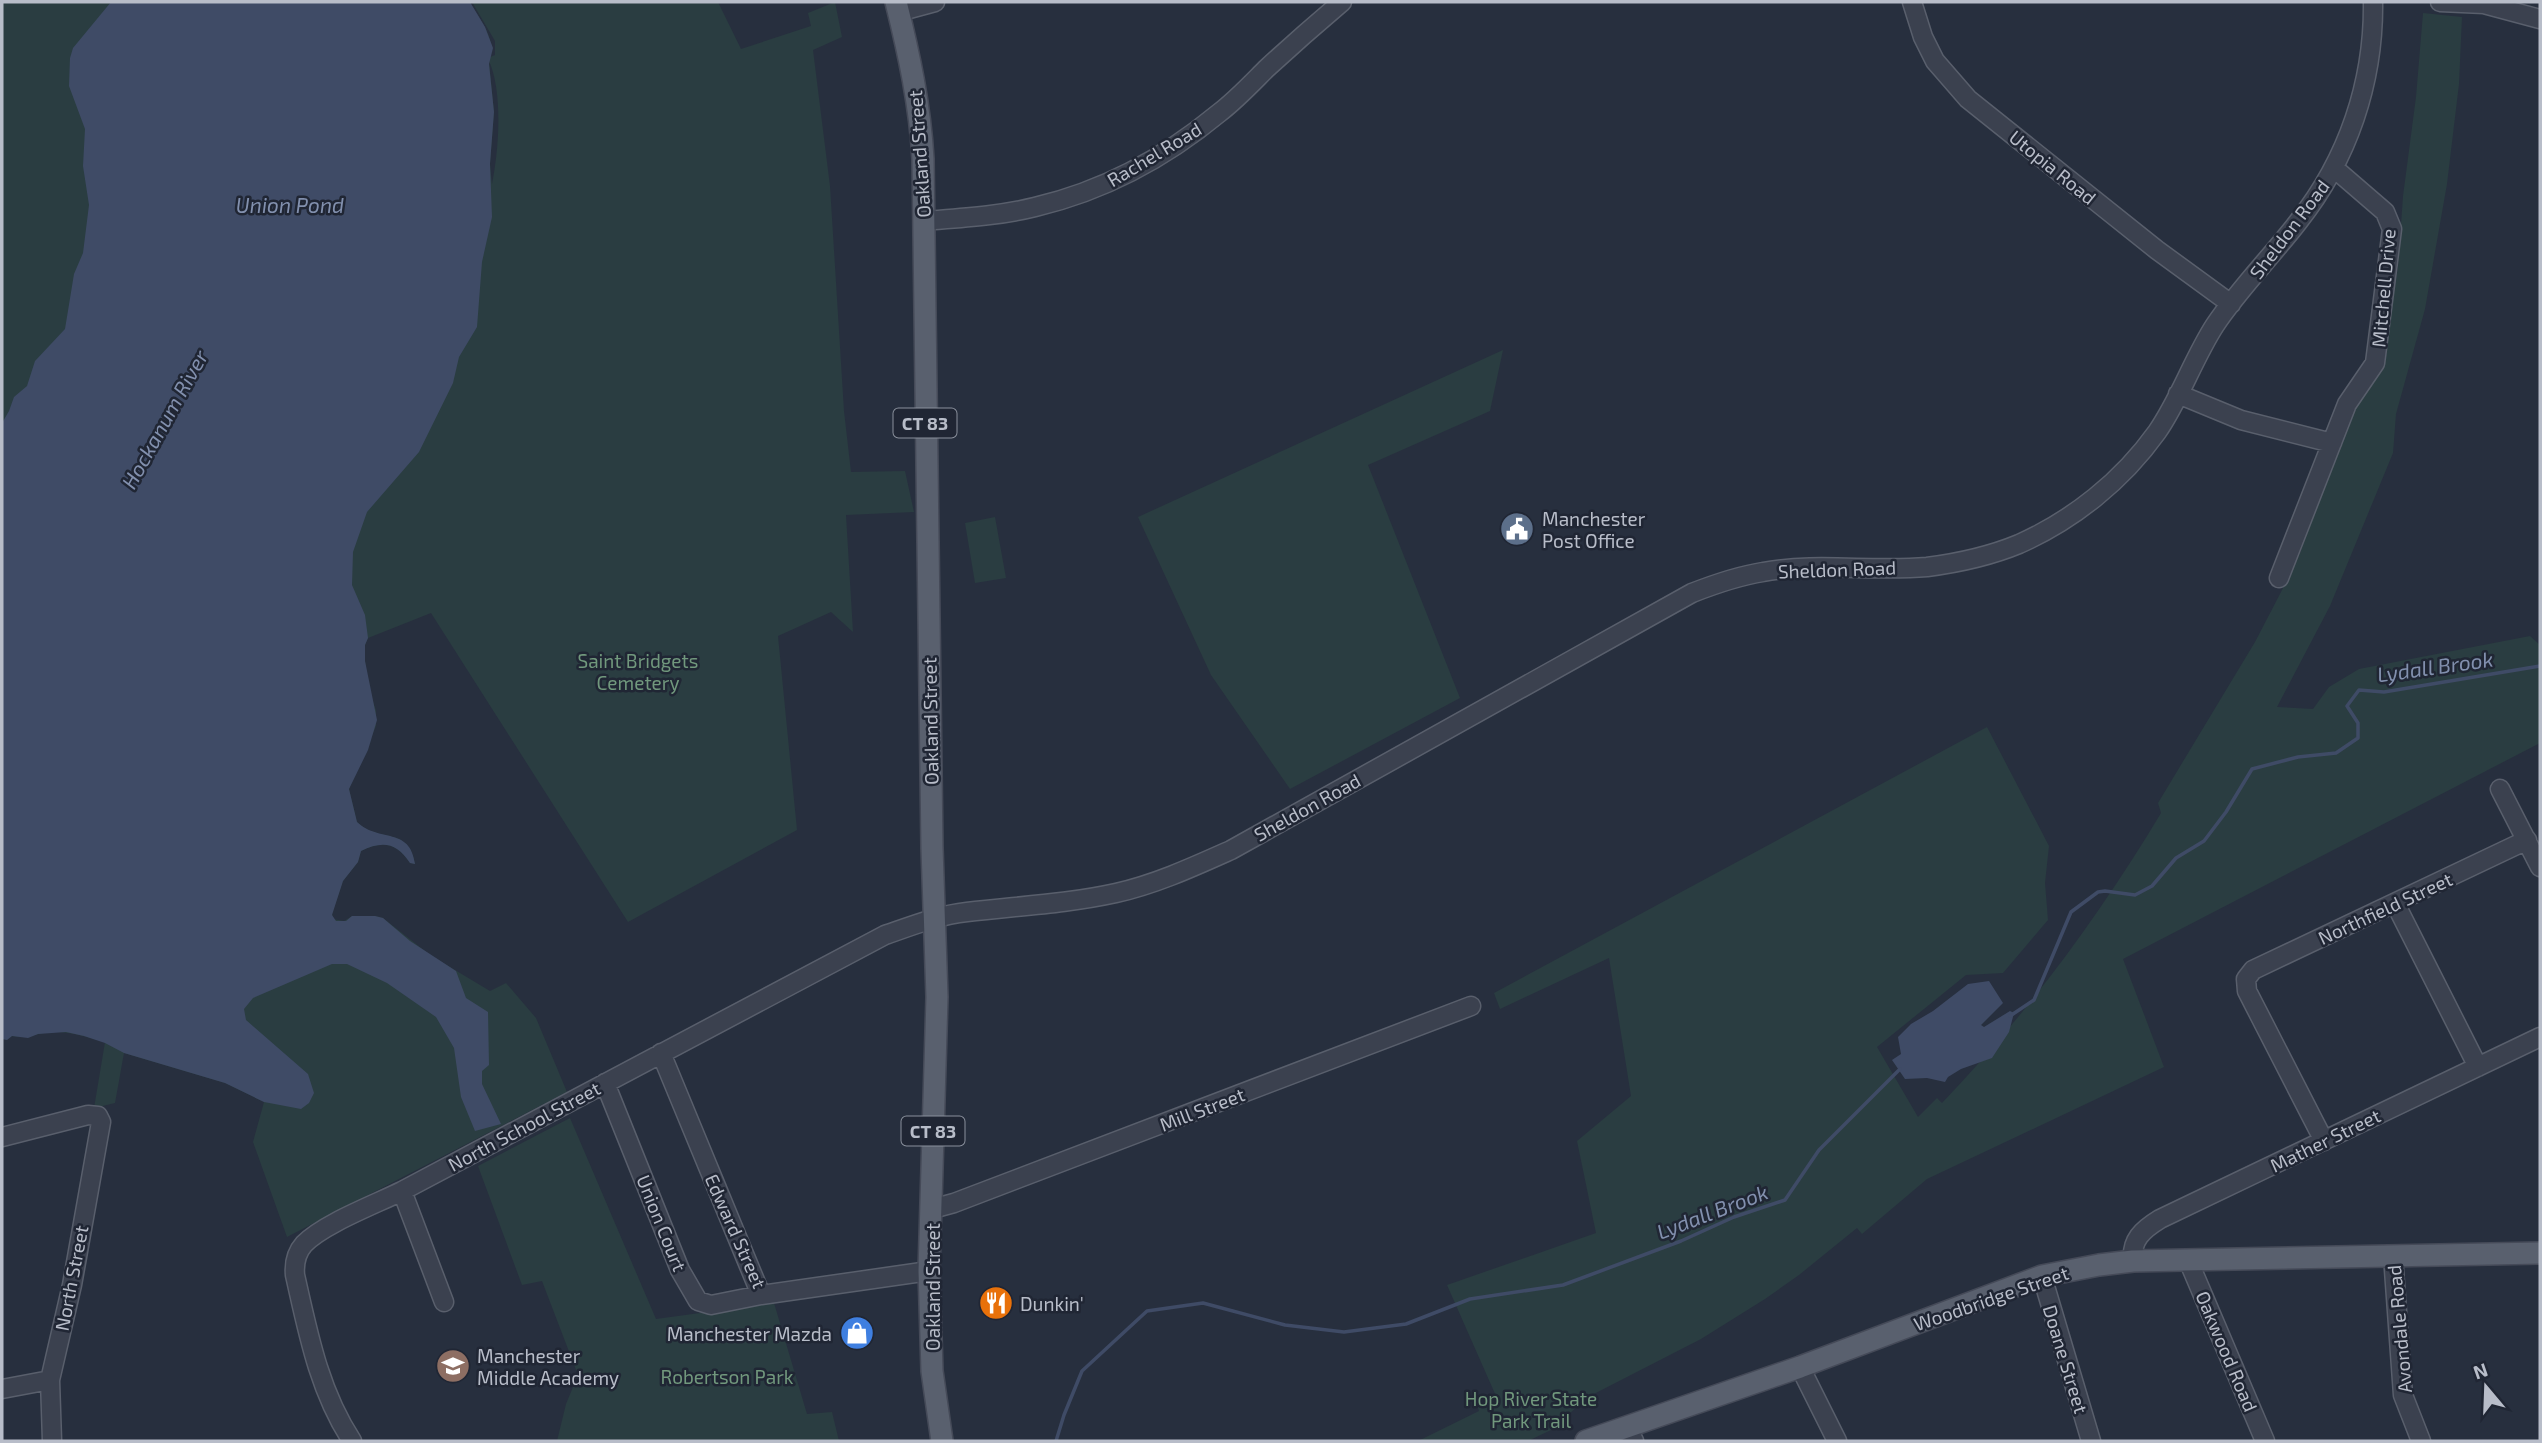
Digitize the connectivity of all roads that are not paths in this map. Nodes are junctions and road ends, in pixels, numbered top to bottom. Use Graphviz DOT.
graph roads {
  1 [pos="935,2"];
  2 [pos="1342,2"];
  3 [pos="1912,2"];
  4 [pos="2373,2"];
  5 [pos="2440,2"];
  6 [pos="897,7"];
  7 [pos="2540,19"];
  8 [pos="2334,168"];
  9 [pos="924,221"];
  10 [pos="2231,304"];
  11 [pos="2178,394"];
  12 [pos="2332,443"];
  13 [pos="2279,578"];
  14 [pos="2500,789"];
  15 [pos="2526,840"];
  16 [pos="2540,867"];
  17 [pos="2395,904"];
  18 [pos="934,918"];
  19 [pos="1471,1006"];
  20 [pos="2540,1037"];
  21 [pos="661,1053"];
  22 [pos="2478,1067"];
  23 [pos="605,1083"];
  24 [pos="2,1137"];
  25 [pos="2324,1141"];
  26 [pos="402,1191"];
  27 [pos="932,1209"];
  28 [pos="2540,1253"];
  29 [pos="2393,1256"];
  30 [pos="2188,1260"];
  31 [pos="2133,1262"];
  32 [pos="929,1271"];
  33 [pos="2042,1276"];
  34 [pos="761,1295"];
  35 [pos="444,1302"];
  36 [pos="1800,1367"];
  37 [pos="50,1380"];
  38 [pos="2,1389"];
  39 [pos="1631,1434"];
  40 [pos="52,1441"];
  41 [pos="352,1441"];
  42 [pos="942,1441"];
  43 [pos="1586,1441"];
  44 [pos="1836,1441"];
  45 [pos="2091,1441"];
  46 [pos="2265,1441"];
  47 [pos="2421,1441"];
  1 -- 6 [label="street"];
  2 -- 9 [label="street, Rachel Road"];
  3 -- 10 [label="street, Utopia Road"];
  4 -- 8 [label="street, Sheldon Road"];
  5 -- 7 [label="street"];
  6 -- 9 [label="main road, Oakland Street / CT 83"];
  8 -- 10 [label="street, Sheldon Road"];
  8 -- 12 [label="street, Mitchell Drive"];
  9 -- 18 [label="main road, Oakland Street / CT 83"];
  10 -- 11 [label="street, Sheldon Road"];
  11 -- 12 [label="street"];
  11 -- 18 [label="street, Sheldon Road"];
  12 -- 13 [label="street, Mitchell Drive"];
  14 -- 15 [label="street"];
  15 -- 16 [label="street"];
  15 -- 17 [label="street, Northfield Street"];
  17 -- 22 [label="street"];
  17 -- 25 [label="street, Northfield Street"];
  18 -- 21 [label="street, North School Street"];
  18 -- 27 [label="main road, Oakland Street / CT 83"];
  19 -- 27 [label="street, Mill Street"];
  20 -- 22 [label="street, Mather Street"];
  21 -- 23 [label="street, North School Street"];
  21 -- 34 [label="street, Edward Street"];
  22 -- 25 [label="street, Mather Street"];
  23 -- 26 [label="street, North School Street"];
  23 -- 34 [label="street, Union Court"];
  24 -- 37 [label="street, North Street"];
  25 -- 31 [label="street, Mather Street"];
  26 -- 35 [label="street"];
  26 -- 41 [label="street, North School Street"];
  27 -- 32 [label="main road, Oakland Street / CT 83"];
  28 -- 29 [label="main road, Woodbridge Street"];
  29 -- 30 [label="main road, Woodbridge Street"];
  29 -- 47 [label="street, Avondale Road"];
  30 -- 31 [label="main road, Woodbridge Street"];
  30 -- 46 [label="street, Oakwood Road"];
  31 -- 33 [label="main road, Woodbridge Street"];
  32 -- 34 [label="street, Edward Street"];
  32 -- 42 [label="main road, Oakland Street / CT 83"];
  33 -- 36 [label="main road, Woodbridge Street"];
  33 -- 45 [label="street, Doane Street"];
  36 -- 39 [label="main road, Woodbridge Street"];
  36 -- 44 [label="street"];
  37 -- 38 [label="street"];
  37 -- 40 [label="street, North Street"];
  39 -- 43 [label="main road, Woodbridge Street"];
}
